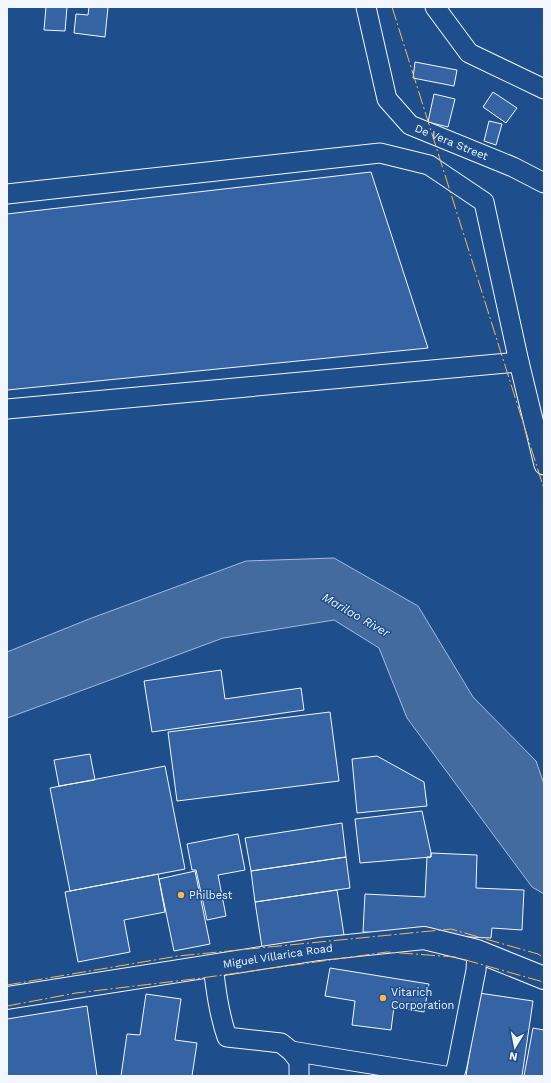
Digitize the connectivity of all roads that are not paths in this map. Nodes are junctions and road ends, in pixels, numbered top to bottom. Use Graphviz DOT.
graph roads {
  1 [pos="366,7"];
  2 [pos="435,7"];
  3 [pos="544,89"];
  4 [pos="544,183"];
  5 [pos="7,194"];
  6 [pos="519,362"];
  7 [pos="7,409"];
  8 [pos="544,465"];
  9 [pos="477,951"];
  10 [pos="213,966"];
  11 [pos="544,978"];
  12 [pos="7,998"];
  13 [pos="290,1051"];
  14 [pos="299,1076"];
  15 [pos="445,1076"];
  16 [pos="454,1076"];
  1 -- 4 [label="street, De Vera Street"];
  2 -- 3 [label="street"];
  5 -- 6 [label="street"];
  6 -- 7 [label="street"];
  6 -- 8 [label="street"];
  9 -- 10 [label="main road, Miguel Villarica Road"];
  9 -- 11 [label="main road, Miguel Villarica Road"];
  9 -- 16 [label="street"];
  10 -- 12 [label="main road, Miguel Villarica Road"];
  10 -- 13 [label="street"];
  13 -- 14 [label="street"];
  13 -- 15 [label="street"];
}
